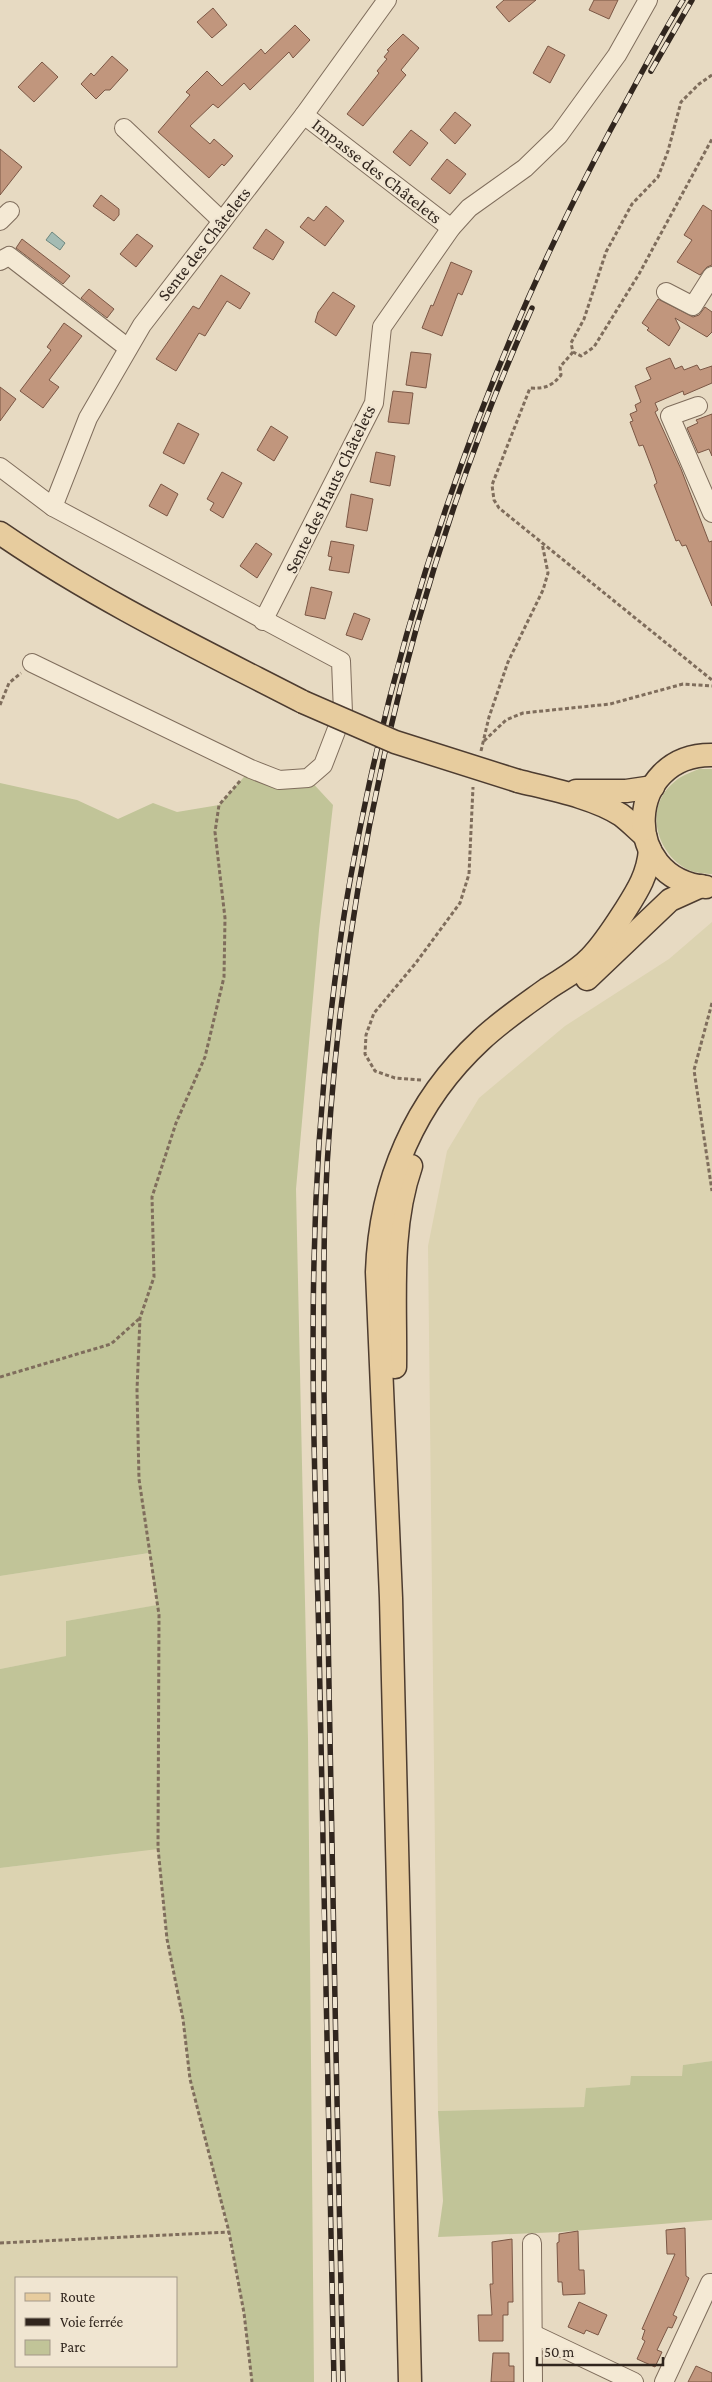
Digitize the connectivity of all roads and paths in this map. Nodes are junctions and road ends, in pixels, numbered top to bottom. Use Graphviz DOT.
graph roads {
  1 [pos="387,0"];
  2 [pos="648,0"];
  3 [pos="712,75"];
  4 [pos="304,115"];
  5 [pos="124,128"];
  6 [pos="712,139"];
  7 [pos="222,221"];
  8 [pos="451,228"];
  9 [pos="0,261"];
  10 [pos="711,281"];
  11 [pos="666,292"];
  12 [pos="128,348"];
  13 [pos="573,352"];
  14 [pos="698,406"];
  15 [pos="0,466"];
  16 [pos="53,507"];
  17 [pos="712,513"];
  18 [pos="0,533"];
  19 [pos="542,543"];
  20 [pos="263,621"];
  21 [pos="32,663"];
  22 [pos="712,680"];
  23 [pos="712,686"];
  24 [pos="0,706"];
  25 [pos="483,742"];
  26 [pos="712,755"];
  27 [pos="479,760"];
  28 [pos="251,769"];
  29 [pos="475,778"];
  30 [pos="653,786"];
  31 [pos="560,791"];
  32 [pos="647,843"];
  33 [pos="707,886"];
  34 [pos="712,1003"];
  35 [pos="417,1080"];
  36 [pos="712,1191"];
  37 [pos="140,1318"];
  38 [pos="0,1377"];
  39 [pos="391,1598"];
  40 [pos="229,2232"];
  41 [pos="0,2243"];
  42 [pos="532,2243"];
  43 [pos="712,2283"];
  44 [pos="533,2334"];
  45 [pos="252,2382"];
  46 [pos="410,2382"];
  47 [pos="533,2382"];
  48 [pos="634,2382"];
  49 [pos="664,2382"];
  1 -- 4 [label="street, Sente des Châtelets"];
  2 -- 8 [label="street, Sente des Hauts Châtelets"];
  3 -- 13 [label="path"];
  4 -- 7 [label="street, Sente des Châtelets"];
  4 -- 8 [label="street, Impasse des Châtelets"];
  5 -- 7 [label="street"];
  6 -- 13 [label="path"];
  7 -- 12 [label="street, Sente des Châtelets"];
  8 -- 20 [label="street, Sente des Hauts Châtelets"];
  9 -- 12 [label="street"];
  10 -- 11 [label="street"];
  12 -- 16 [label="street, Sente des Châtelets"];
  13 -- 19 [label="path"];
  14 -- 17 [label="street"];
  15 -- 16 [label="street"];
  16 -- 20 [label="street"];
  18 -- 31 [label="main road, bridge"];
  19 -- 22 [label="path"];
  19 -- 25 [label="path"];
  20 -- 28 [label="street"];
  21 -- 24 [label="path"];
  21 -- 28 [label="street"];
  23 -- 25 [label="path"];
  25 -- 27 [label="path"];
  26 -- 30 [label="main road"];
  28 -- 37 [label="path"];
  29 -- 35 [label="path"];
  30 -- 31 [label="main road"];
  30 -- 32 [label="main road"];
  31 -- 32 [label="main road"];
  32 -- 33 [label="main road"];
  32 -- 39 [label="main road"];
  33 -- 39 [label="main road"];
  34 -- 36 [label="path"];
  37 -- 38 [label="path"];
  37 -- 40 [label="path"];
  39 -- 46 [label="main road"];
  40 -- 41 [label="path"];
  40 -- 45 [label="path"];
  42 -- 44 [label="street"];
  43 -- 49 [label="street"];
  44 -- 47 [label="street"];
  44 -- 48 [label="street"];
}
